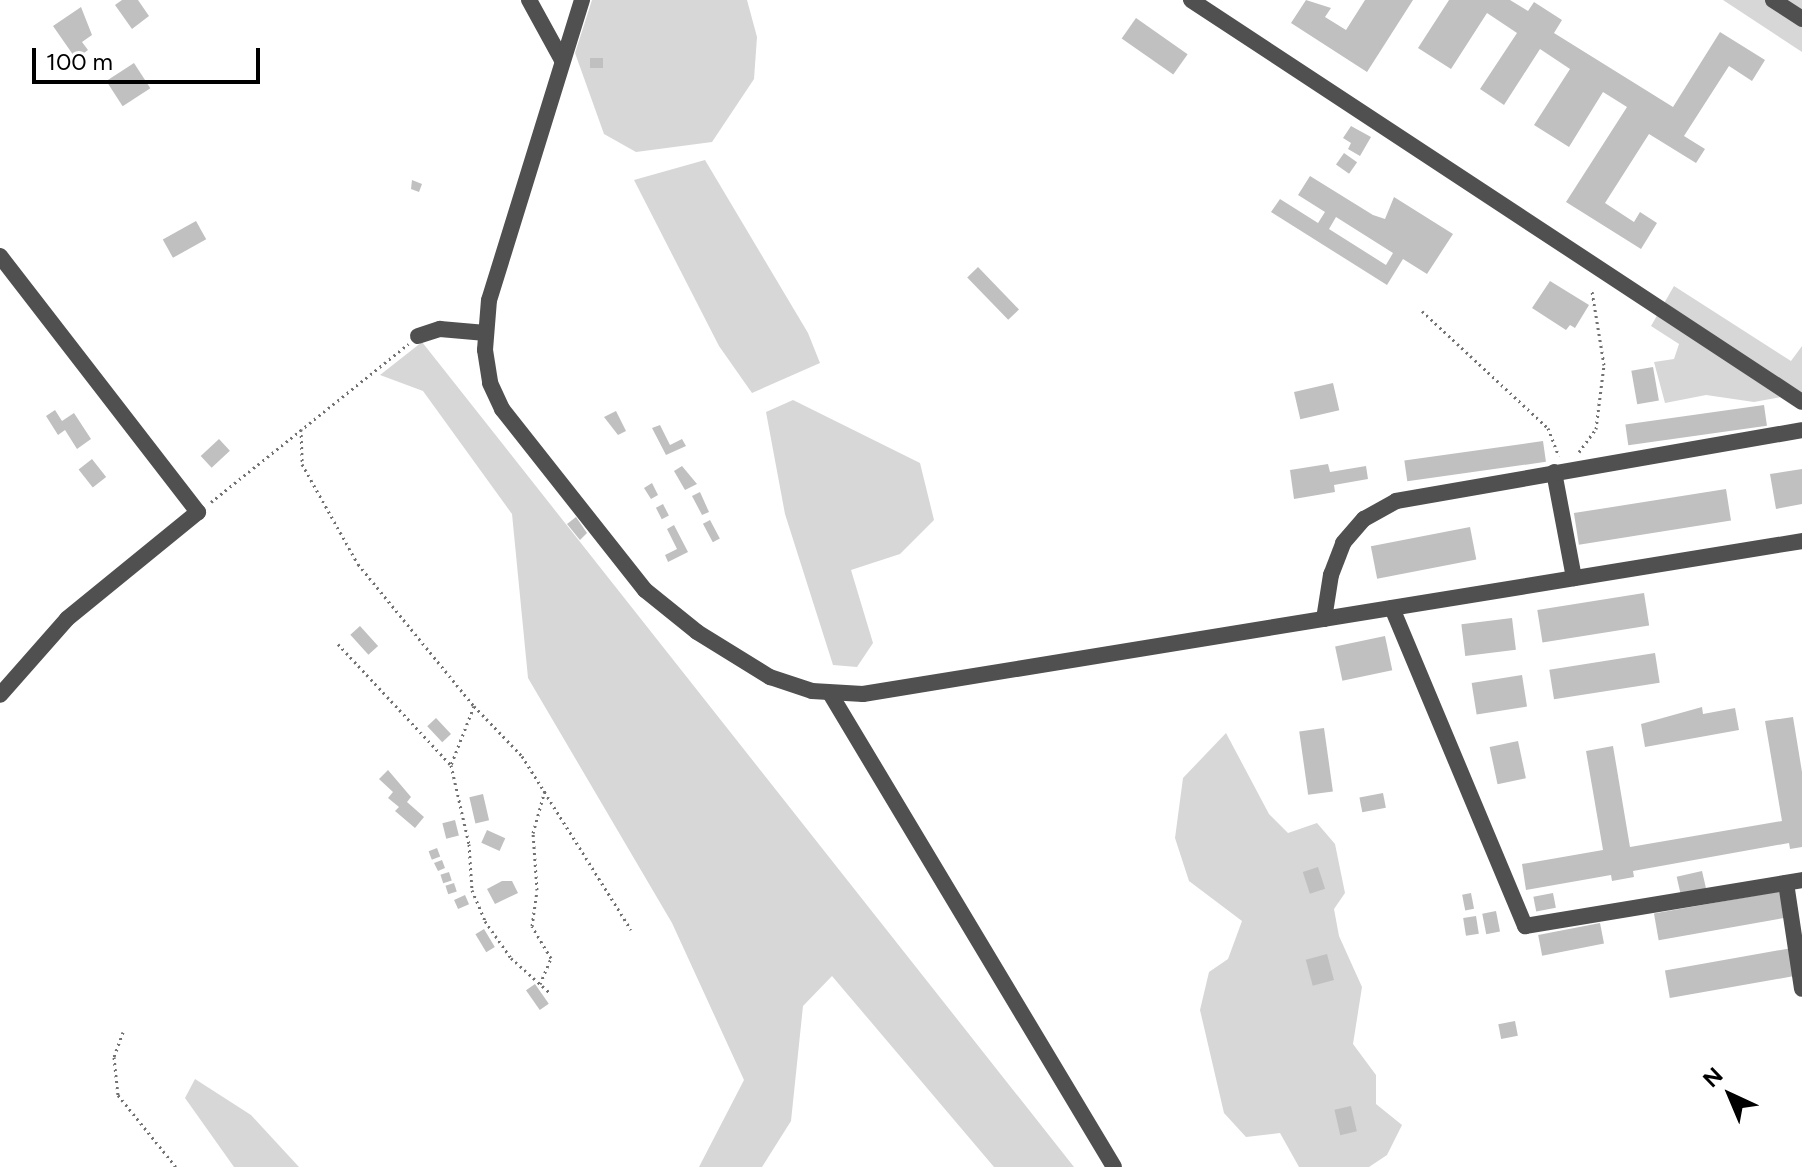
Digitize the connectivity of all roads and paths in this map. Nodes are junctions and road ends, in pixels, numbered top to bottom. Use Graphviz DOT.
graph roads {
  1 [pos="529,0"];
  2 [pos="582,0"];
  3 [pos="1191,0"];
  4 [pos="1773,0"];
  5 [pos="1802,19"];
  6 [pos="562,60"];
  7 [pos="0,256"];
  8 [pos="1592,291"];
  9 [pos="1422,311"];
  10 [pos="486,333"];
  11 [pos="418,336"];
  12 [pos="1802,402"];
  13 [pos="301,429"];
  14 [pos="1802,430"];
  15 [pos="1559,472"];
  16 [pos="198,512"];
  17 [pos="1802,541"];
  18 [pos="1574,578"];
  19 [pos="1392,608"];
  20 [pos="1324,619"];
  21 [pos="338,644"];
  22 [pos="0,695"];
  23 [pos="831,695"];
  24 [pos="474,706"];
  25 [pos="451,765"];
  26 [pos="545,790"];
  27 [pos="1794,882"];
  28 [pos="631,930"];
  29 [pos="540,984"];
  30 [pos="1802,989"];
  31 [pos="550,993"];
  32 [pos="123,1032"];
  33 [pos="176,1167"];
  34 [pos="1114,1167"];
  1 -- 6 [label="street"];
  2 -- 6 [label="street"];
  3 -- 12 [label="street"];
  4 -- 5 [label="street"];
  6 -- 10 [label="street"];
  7 -- 16 [label="street"];
  8 -- 15 [label="path"];
  9 -- 15 [label="path"];
  10 -- 11 [label="street"];
  10 -- 23 [label="street"];
  11 -- 13 [label="path"];
  13 -- 16 [label="path"];
  13 -- 24 [label="path"];
  14 -- 15 [label="street"];
  15 -- 18 [label="street"];
  15 -- 20 [label="street"];
  16 -- 22 [label="street"];
  17 -- 18 [label="street"];
  18 -- 19 [label="street"];
  19 -- 20 [label="street"];
  19 -- 27 [label="street"];
  20 -- 23 [label="street"];
  21 -- 25 [label="path"];
  23 -- 34 [label="street"];
  24 -- 25 [label="path"];
  24 -- 26 [label="path"];
  25 -- 29 [label="path"];
  26 -- 28 [label="path"];
  26 -- 29 [label="path"];
  27 -- 30 [label="street"];
  29 -- 31 [label="path"];
  32 -- 33 [label="path"];
}
